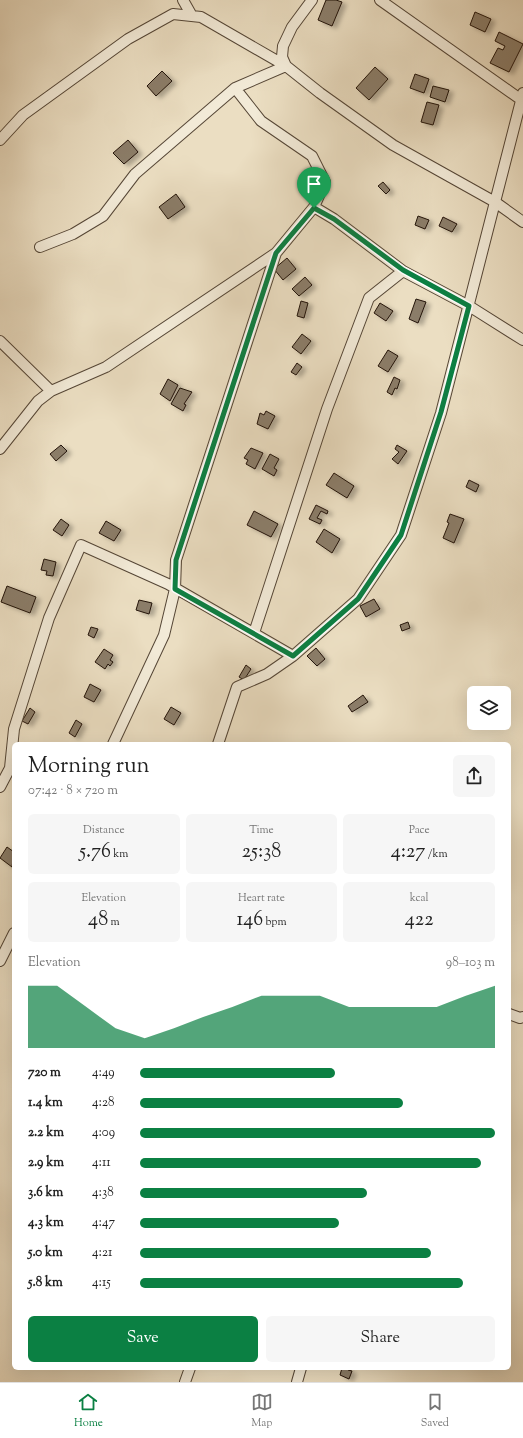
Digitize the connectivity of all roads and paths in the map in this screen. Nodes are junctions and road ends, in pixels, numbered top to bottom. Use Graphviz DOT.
graph roads {
  1 [pos="183,0"];
  2 [pos="312,0"];
  3 [pos="380,0"];
  4 [pos="192,16"];
  5 [pos="286,66"];
  6 [pos="235,88"];
  7 [pos="522,98"];
  8 [pos="0,140"];
  9 [pos="495,202"];
  10 [pos="314,208"];
  11 [pos="523,222"];
  12 [pos="40,247"];
  13 [pos="276,253"];
  14 [pos="403,270"];
  15 [pos="469,306"];
  16 [pos="523,340"];
  17 [pos="0,341"];
  18 [pos="51,391"];
  19 [pos="0,449"];
  20 [pos="175,589"];
  21 [pos="254,633"];
  22 [pos="293,656"];
  23 [pos="13,742"];
  24 [pos="114,742"];
  25 [pos="219,742"];
  26 [pos="12,748"];
  27 [pos="0,787"];
  28 [pos="12,937"];
  29 [pos="0,961"];
  30 [pos="511,1015"];
  31 [pos="523,1017"];
  32 [pos="189,1370"];
  33 [pos="300,1370"];
  34 [pos="185,1382"];
  35 [pos="297,1382"];
  1 -- 4 [label="street"];
  2 -- 5 [label="street"];
  3 -- 7 [label="street"];
  4 -- 5 [label="street"];
  4 -- 8 [label="street"];
  5 -- 6 [label="street"];
  5 -- 9 [label="street"];
  6 -- 10 [label="street"];
  6 -- 12 [label="street"];
  7 -- 9 [label="street"];
  9 -- 11 [label="street"];
  9 -- 15 [label="street"];
  10 -- 13 [label="street"];
  10 -- 14 [label="street"];
  13 -- 18 [label="street"];
  13 -- 20 [label="street"];
  14 -- 15 [label="street"];
  14 -- 21 [label="street"];
  15 -- 16 [label="street"];
  15 -- 22 [label="street"];
  17 -- 18 [label="street"];
  18 -- 19 [label="street"];
  20 -- 21 [label="street"];
  20 -- 23 [label="street"];
  20 -- 24 [label="street"];
  21 -- 22 [label="street"];
  22 -- 25 [label="street"];
  26 -- 27 [label="street"];
  28 -- 29 [label="street"];
  30 -- 31 [label="street"];
  32 -- 34 [label="street"];
  33 -- 35 [label="street"];
}
